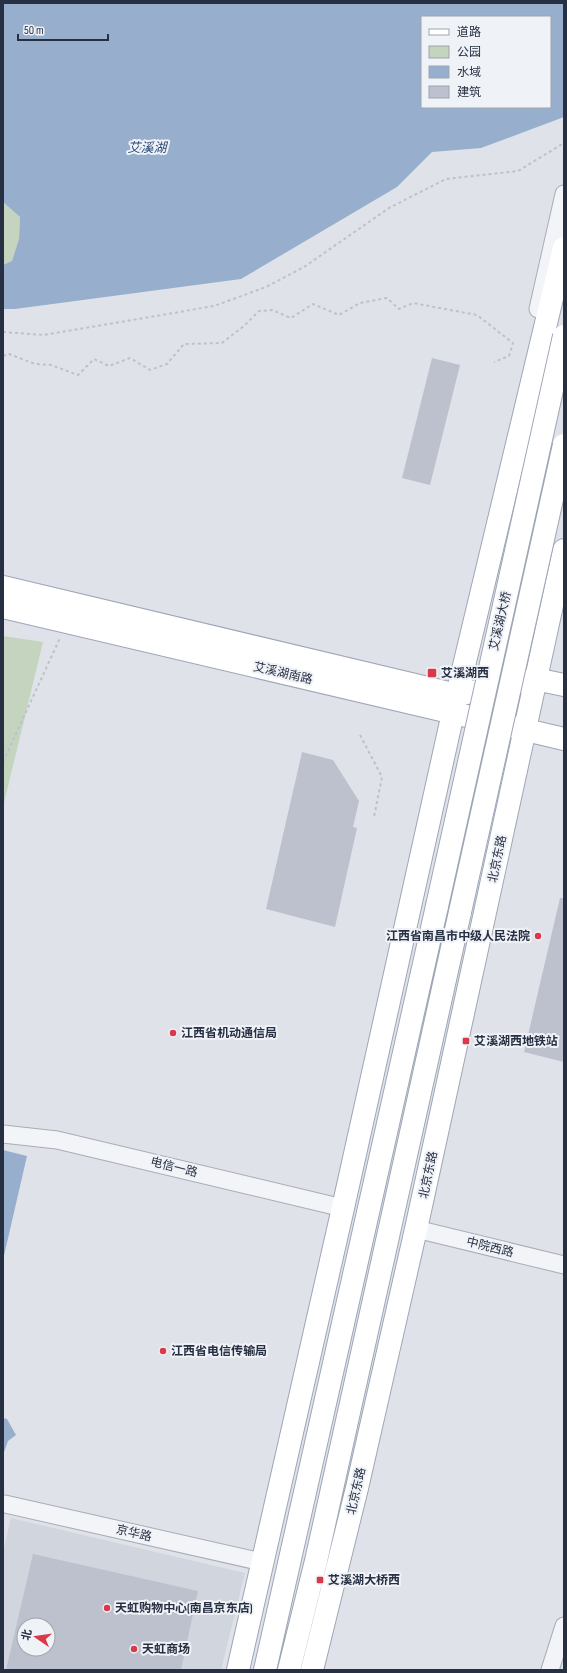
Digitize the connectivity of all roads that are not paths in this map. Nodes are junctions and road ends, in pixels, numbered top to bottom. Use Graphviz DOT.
graph roads {
  1 [pos="564,194"];
  2 [pos="564,248"];
  3 [pos="546,304"];
  4 [pos="564,336"];
  5 [pos="564,445"];
  6 [pos="564,550"];
  7 [pos="3,587"];
  8 [pos="564,600"];
  9 [pos="3,607"];
  10 [pos="535,678"];
  11 [pos="564,685"];
  12 [pos="455,704"];
  13 [pos="524,730"];
  14 [pos="564,739"];
  15 [pos="460,912"];
  16 [pos="3,1134"];
  17 [pos="343,1208"];
  18 [pos="416,1229"];
  19 [pos="564,1265"];
  20 [pos="357,1488"];
  21 [pos="4,1505"];
  22 [pos="316,1561"];
  23 [pos="262,1562"];
  24 [pos="564,1626"];
  25 [pos="238,1670"];
  26 [pos="265,1670"];
  27 [pos="290,1670"];
  28 [pos="312,1670"];
  29 [pos="550,1670"];
  1 -- 3 [label="street"];
  2 -- 3 [label="main road"];
  3 -- 12 [label="main road"];
  4 -- 26 [label="main road, 艾溪湖大桥, bridge"];
  5 -- 15 [label="main road, 艾溪湖大桥, bridge"];
  6 -- 10 [label="main road, 北京东路"];
  7 -- 12 [label="main road, 艾溪湖南路"];
  8 -- 10 [label="street"];
  9 -- 12 [label="main road, 艾溪湖南路"];
  10 -- 11 [label="main road, 艾溪湖南路"];
  10 -- 12 [label="main road, 艾溪湖南路"];
  10 -- 13 [label="main road, 北京东路"];
  12 -- 13 [label="main road, 艾溪湖南路"];
  12 -- 17 [label="main road"];
  13 -- 14 [label="main road, 艾溪湖南路"];
  13 -- 18 [label="main road, 北京东路"];
  15 -- 22 [label="main road, 北京东路"];
  16 -- 17 [label="street, 电信一路"];
  17 -- 23 [label="main road"];
  18 -- 19 [label="street, 中院西路"];
  18 -- 20 [label="main road, 北京东路"];
  20 -- 22 [label="main road"];
  20 -- 28 [label="main road, 北京东路"];
  21 -- 23 [label="street, 京华路"];
  22 -- 27 [label="main road, 北京东路"];
  23 -- 25 [label="main road"];
  24 -- 29 [label="street"];
}
